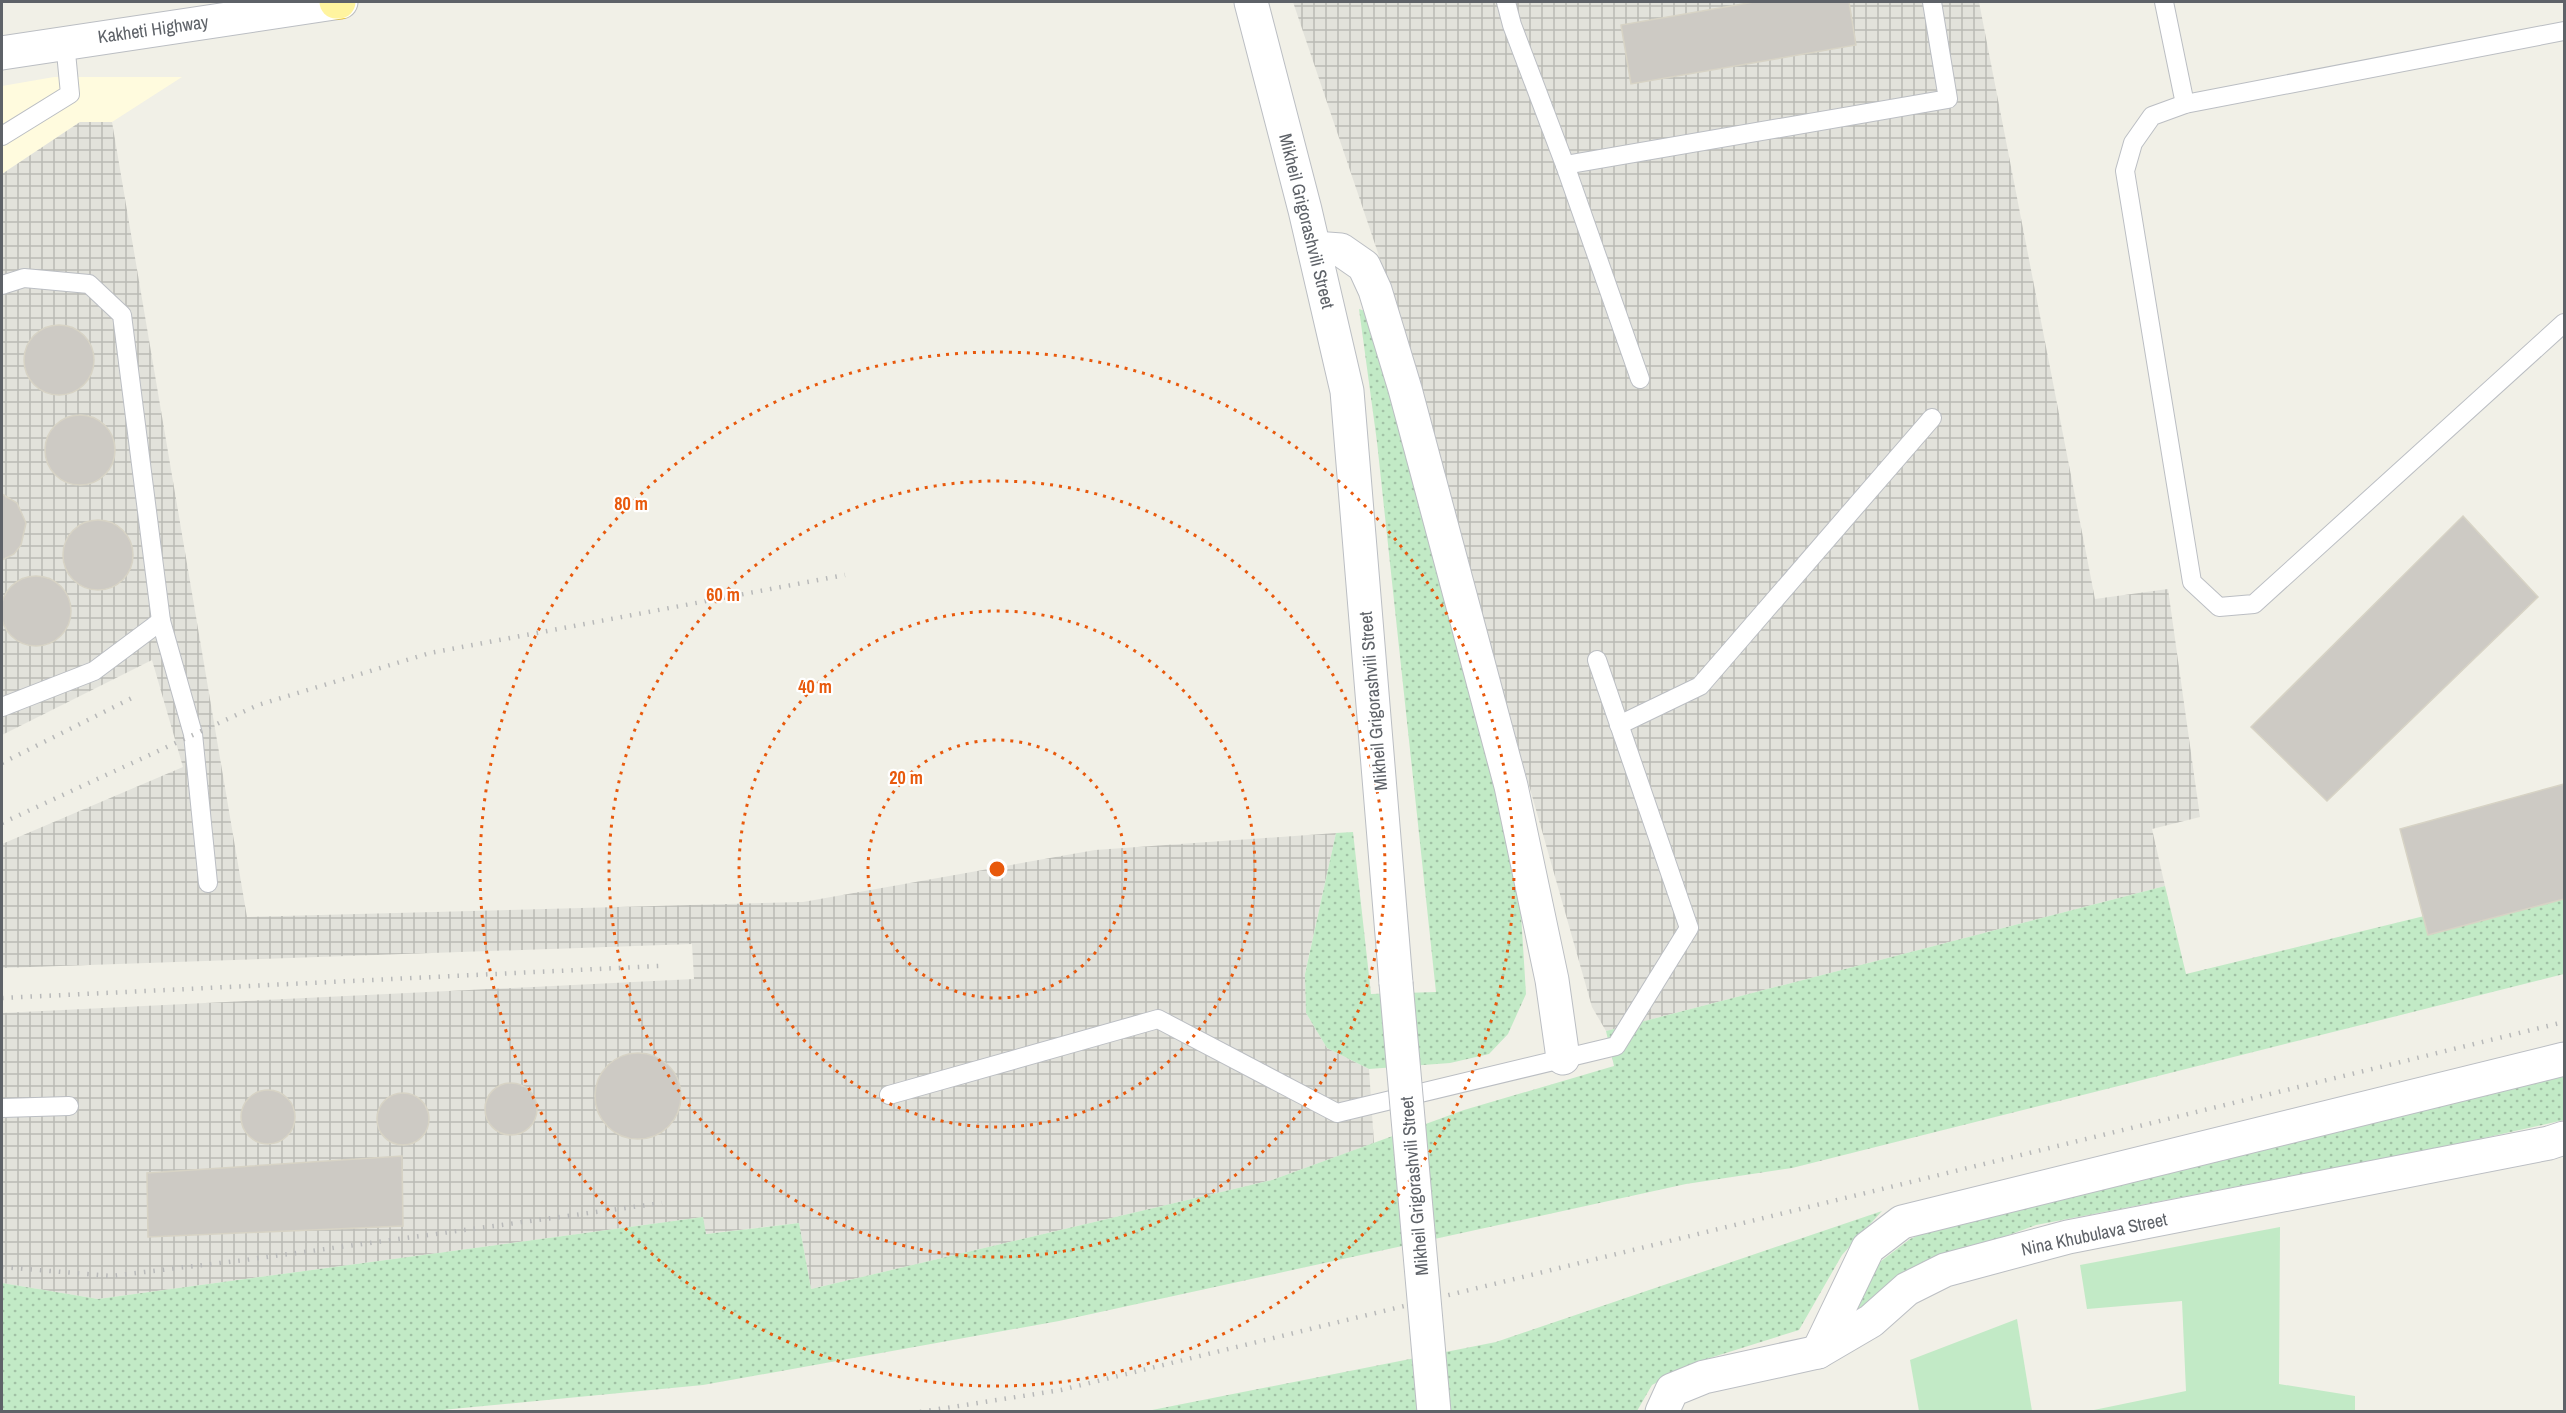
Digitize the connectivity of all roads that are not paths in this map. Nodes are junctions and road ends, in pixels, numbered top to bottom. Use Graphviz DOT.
graph roads {
  1 [pos="339,2"];
  2 [pos="1251,2"];
  3 [pos="1506,2"];
  4 [pos="1932,2"];
  5 [pos="2164,2"];
  6 [pos="2565,31"];
  7 [pos="65,42"];
  8 [pos="2,52"];
  9 [pos="2185,104"];
  10 [pos="2,136"];
  11 [pos="1565,165"];
  12 [pos="1314,248"];
  13 [pos="2,285"];
  14 [pos="2565,323"];
  15 [pos="1640,379"];
  16 [pos="1932,418"];
  17 [pos="161,621"];
  18 [pos="1597,660"];
  19 [pos="2,707"];
  20 [pos="1619,725"];
  21 [pos="208,883"];
  22 [pos="1563,1058"];
  23 [pos="2565,1059"];
  24 [pos="889,1095"];
  25 [pos="69,1107"];
  26 [pos="2,1108"];
  27 [pos="2565,1138"];
  28 [pos="1818,1352"];
  29 [pos="1434,1412"];
  30 [pos="1662,1412"];
  1 -- 7 [label="street, Kakheti Highway"];
  2 -- 12 [label="street, Mikheil Grigorashvili Street"];
  3 -- 11 [label="lane"];
  4 -- 11 [label="lane"];
  5 -- 9 [label="lane"];
  6 -- 9 [label="lane"];
  7 -- 8 [label="street, Kakheti Highway"];
  7 -- 10 [label="lane"];
  9 -- 14 [label="lane"];
  11 -- 15 [label="lane"];
  12 -- 22 [label="street"];
  12 -- 29 [label="street, Mikheil Grigorashvili Street, bridge"];
  13 -- 17 [label="lane"];
  16 -- 20 [label="lane"];
  17 -- 19 [label="lane"];
  17 -- 21 [label="lane"];
  18 -- 20 [label="lane"];
  20 -- 22 [label="lane"];
  22 -- 24 [label="lane"];
  23 -- 28 [label="street"];
  25 -- 26 [label="lane"];
  27 -- 28 [label="street, Nina Khubulava Street"];
  28 -- 30 [label="street, Nina Khubulava Street"];
}
